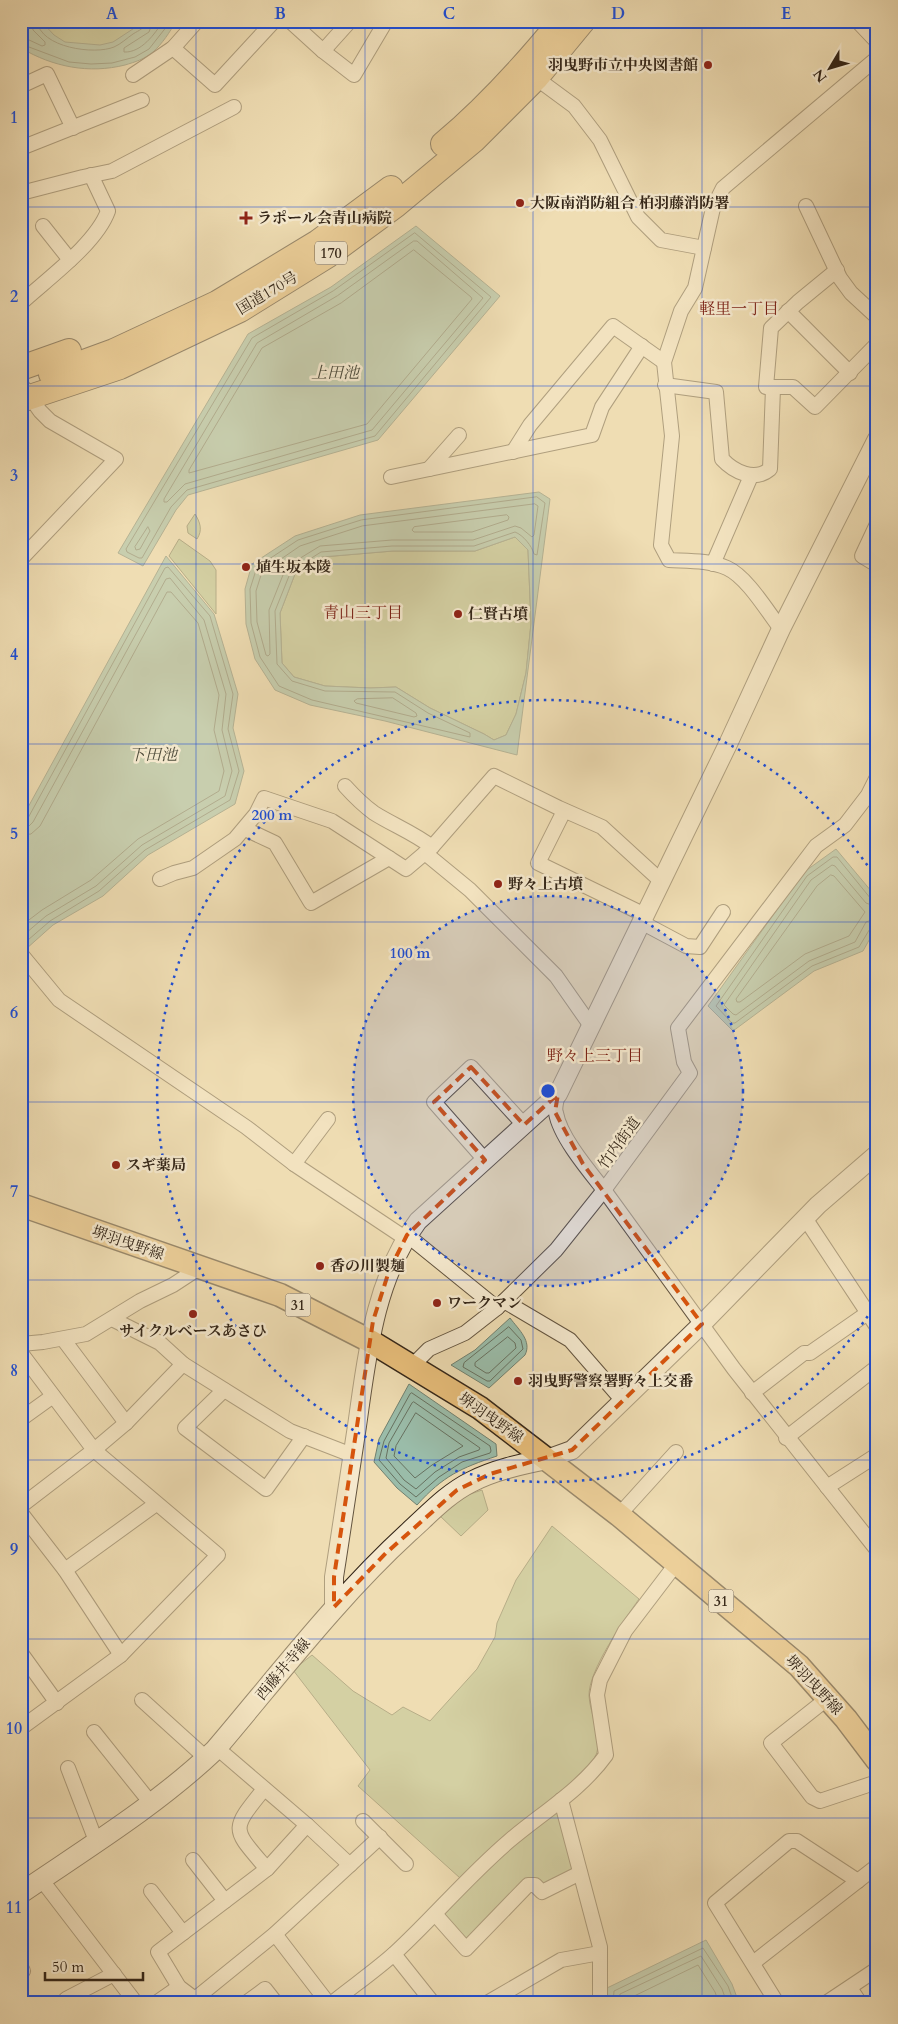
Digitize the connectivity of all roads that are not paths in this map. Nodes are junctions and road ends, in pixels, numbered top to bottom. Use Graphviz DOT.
graph roads {
  1 [pos="197,21"];
  2 [pos="274,21"];
  3 [pos="290,21"];
  4 [pos="350,21"];
  5 [pos="386,21"];
  6 [pos="561,21"];
  7 [pos="583,21"];
  8 [pos="860,21"];
  9 [pos="877,39"];
  10 [pos="173,48"];
  11 [pos="323,51"];
  12 [pos="877,58"];
  13 [pos="134,75"];
  14 [pos="536,78"];
  15 [pos="21,86"];
  16 [pos="142,100"];
  17 [pos="234,107"];
  18 [pos="73,128"];
  19 [pos="21,148"];
  20 [pos="91,175"];
  21 [pos="21,193"];
  22 [pos="806,206"];
  23 [pos="43,226"];
  24 [pos="704,248"];
  25 [pos="70,260"];
  26 [pos="837,270"];
  27 [pos="252,281"];
  28 [pos="21,303"];
  29 [pos="788,312"];
  30 [pos="877,317"];
  31 [pos="877,344"];
  32 [pos="642,346"];
  33 [pos="664,362"];
  34 [pos="21,368"];
  35 [pos="850,373"];
  36 [pos="665,385"];
  37 [pos="773,388"];
  38 [pos="27,402"];
  39 [pos="459,435"];
  40 [pos="877,439"];
  41 [pos="513,452"];
  42 [pos="429,469"];
  43 [pos="751,476"];
  44 [pos="391,477"];
  45 [pos="877,524"];
  46 [pos="21,559"];
  47 [pos="713,564"];
  48 [pos="877,565"];
  49 [pos="781,629"];
  50 [pos="877,777"];
  51 [pos="345,786"];
  52 [pos="564,811"];
  53 [pos="245,829"];
  54 [pos="429,850"];
  55 [pos="389,858"];
  56 [pos="160,879"];
  57 [pos="661,881"];
  58 [pos="723,912"];
  59 [pos="643,918"];
  60 [pos="21,954"];
  61 [pos="591,1026"];
  62 [pos="558,1094"];
  63 [pos="328,1119"];
  64 [pos="524,1125"];
  65 [pos="877,1154"];
  66 [pos="486,1160"];
  67 [pos="294,1164"];
  68 [pos="604,1190"];
  69 [pos="21,1205"];
  70 [pos="805,1218"];
  71 [pos="406,1236"];
  72 [pos="199,1268"];
  73 [pos="500,1305"];
  74 [pos="869,1312"];
  75 [pos="112,1319"];
  76 [pos="702,1324"];
  77 [pos="877,1327"];
  78 [pos="63,1339"];
  79 [pos="370,1341"];
  80 [pos="21,1344"];
  81 [pos="21,1353"];
  82 [pos="183,1364"];
  83 [pos="412,1366"];
  84 [pos="877,1367"];
  85 [pos="224,1390"];
  86 [pos="752,1392"];
  87 [pos="53,1396"];
  88 [pos="623,1401"];
  89 [pos="21,1419"];
  90 [pos="126,1423"];
  91 [pos="304,1436"];
  92 [pos="786,1438"];
  93 [pos="94,1450"];
  94 [pos="676,1452"];
  95 [pos="352,1455"];
  96 [pos="877,1455"];
  97 [pos="547,1459"];
  98 [pos="827,1487"];
  99 [pos="156,1504"];
  100 [pos="21,1506"];
  101 [pos="21,1513"];
  102 [pos="619,1516"];
  103 [pos="874,1543"];
  104 [pos="676,1564"];
  105 [pos="65,1570"];
  106 [pos="334,1607"];
  107 [pos="21,1653"];
  108 [pos="120,1655"];
  109 [pos="828,1698"];
  110 [pos="142,1700"];
  111 [pos="57,1703"];
  112 [pos="21,1728"];
  113 [pos="94,1732"];
  114 [pos="211,1753"];
  115 [pos="877,1760"];
  116 [pos="68,1768"];
  117 [pos="877,1782"];
  118 [pos="264,1788"];
  119 [pos="561,1800"];
  120 [pos="150,1802"];
  121 [pos="362,1820"];
  122 [pos="307,1825"];
  123 [pos="380,1838"];
  124 [pos="96,1841"];
  125 [pos="194,1860"];
  126 [pos="406,1864"];
  127 [pos="350,1865"];
  128 [pos="877,1866"];
  129 [pos="267,1869"];
  130 [pos="580,1873"];
  131 [pos="41,1879"];
  132 [pos="858,1881"];
  133 [pos="150,1891"];
  134 [pos="21,1893"];
  135 [pos="225,1901"];
  136 [pos="435,1914"];
  137 [pos="183,1933"];
  138 [pos="275,1934"];
  139 [pos="600,1953"];
  140 [pos="394,1954"];
  141 [pos="753,1962"];
  142 [pos="877,1969"];
  143 [pos="114,1974"];
  144 [pos="179,1987"];
  145 [pos="850,1988"];
  146 [pos="66,1999"];
  147 [pos="196,2001"];
  148 [pos="136,2003"];
  149 [pos="156,2003"];
  150 [pos="246,2003"];
  151 [pos="276,2003"];
  152 [pos="330,2003"];
  153 [pos="433,2003"];
  154 [pos="487,2003"];
  155 [pos="600,2003"];
  156 [pos="777,2003"];
  157 [pos="826,2003"];
  158 [pos="860,2003"];
  1 -- 10 [label="street"];
  2 -- 10 [label="street"];
  3 -- 11 [label="street"];
  4 -- 11 [label="street"];
  5 -- 11 [label="street"];
  6 -- 27 [label="highway, 国道170号 / 170"];
  7 -- 14 [label="highway, 国道170号 / 170"];
  8 -- 9 [label="street"];
  10 -- 13 [label="street"];
  12 -- 24 [label="street"];
  14 -- 24 [label="street"];
  14 -- 38 [label="highway, 国道170号 / 170"];
  15 -- 18 [label="street"];
  16 -- 18 [label="street"];
  17 -- 20 [label="street"];
  18 -- 19 [label="street"];
  20 -- 21 [label="street"];
  20 -- 25 [label="street"];
  22 -- 26 [label="street"];
  23 -- 25 [label="street"];
  24 -- 33 [label="street"];
  25 -- 28 [label="street"];
  26 -- 29 [label="street"];
  26 -- 30 [label="street"];
  27 -- 34 [label="highway"];
  27 -- 38 [label="highway, 国道170号 / 170"];
  29 -- 35 [label="street"];
  29 -- 37 [label="street"];
  31 -- 35 [label="street"];
  32 -- 33 [label="street"];
  32 -- 41 [label="street"];
  32 -- 41 [label="street"];
  33 -- 36 [label="street"];
  35 -- 37 [label="street"];
  36 -- 43 [label="street"];
  36 -- 47 [label="street"];
  37 -- 43 [label="street"];
  38 -- 46 [label="street"];
  39 -- 42 [label="street"];
  40 -- 49 [label="street"];
  41 -- 42 [label="street"];
  42 -- 44 [label="street"];
  43 -- 47 [label="street"];
  45 -- 48 [label="street"];
  47 -- 49 [label="street"];
  49 -- 57 [label="street"];
  50 -- 68 [label="street, 竹内街道"];
  51 -- 54 [label="street"];
  52 -- 54 [label="street"];
  52 -- 57 [label="street"];
  52 -- 59 [label="street"];
  53 -- 55 [label="street"];
  53 -- 55 [label="street"];
  53 -- 56 [label="street"];
  54 -- 55 [label="street"];
  54 -- 61 [label="street"];
  57 -- 59 [label="street"];
  58 -- 59 [label="street"];
  59 -- 61 [label="street"];
  60 -- 67 [label="street"];
  61 -- 62 [label="street"];
  62 -- 64 [label="street"];
  62 -- 68 [label="street"];
  63 -- 67 [label="street"];
  64 -- 66 [label="street"];
  64 -- 66 [label="street"];
  65 -- 70 [label="street"];
  66 -- 71 [label="street"];
  67 -- 71 [label="street"];
  68 -- 73 [label="street"];
  68 -- 76 [label="street, 竹内街道"];
  69 -- 72 [label="main road, 堺羽曳野線 / 31"];
  70 -- 74 [label="street"];
  70 -- 76 [label="street"];
  71 -- 73 [label="street"];
  71 -- 79 [label="street"];
  72 -- 75 [label="street"];
  72 -- 79 [label="main road, 堺羽曳野線 / 31"];
  73 -- 83 [label="street"];
  73 -- 88 [label="street"];
  74 -- 77 [label="street"];
  74 -- 86 [label="street"];
  75 -- 78 [label="street"];
  75 -- 82 [label="street"];
  76 -- 86 [label="street, 竹内街道"];
  76 -- 88 [label="street"];
  78 -- 80 [label="street"];
  78 -- 90 [label="street"];
  79 -- 83 [label="main road, 堺羽曳野線 / 31"];
  79 -- 95 [label="street"];
  81 -- 87 [label="street"];
  82 -- 85 [label="street"];
  82 -- 90 [label="street"];
  83 -- 97 [label="main road, 堺羽曳野線 / 31"];
  84 -- 92 [label="street"];
  85 -- 91 [label="street"];
  85 -- 91 [label="street"];
  86 -- 92 [label="street, 竹内街道"];
  87 -- 89 [label="street"];
  87 -- 93 [label="street"];
  88 -- 97 [label="street"];
  90 -- 93 [label="street"];
  91 -- 95 [label="street"];
  92 -- 98 [label="street, 竹内街道"];
  93 -- 99 [label="street"];
  93 -- 100 [label="street"];
  94 -- 102 [label="street"];
  95 -- 106 [label="street"];
  96 -- 98 [label="street"];
  97 -- 102 [label="main road, 堺羽曳野線 / 31"];
  97 -- 106 [label="main road, 西藤井寺線"];
  98 -- 103 [label="street, 竹内街道"];
  99 -- 105 [label="street"];
  99 -- 108 [label="street"];
  101 -- 105 [label="street"];
  102 -- 104 [label="main road, 堺羽曳野線 / 31"];
  104 -- 109 [label="main road, 堺羽曳野線 / 31"];
  104 -- 119 [label="street"];
  105 -- 108 [label="street"];
  106 -- 114 [label="main road, 西藤井寺線"];
  107 -- 111 [label="street"];
  108 -- 111 [label="street"];
  109 -- 115 [label="main road, 堺羽曳野線 / 31"];
  109 -- 117 [label="street"];
  110 -- 114 [label="street"];
  111 -- 112 [label="street"];
  113 -- 120 [label="street"];
  114 -- 118 [label="street"];
  114 -- 120 [label="main road, 西藤井寺線"];
  116 -- 124 [label="street"];
  118 -- 122 [label="street"];
  118 -- 129 [label="street"];
  119 -- 130 [label="street"];
  119 -- 136 [label="street"];
  120 -- 124 [label="main road, 西藤井寺線"];
  121 -- 123 [label="street"];
  122 -- 127 [label="street"];
  122 -- 129 [label="street"];
  123 -- 126 [label="street"];
  123 -- 127 [label="street"];
  124 -- 131 [label="main road, 西藤井寺線"];
  125 -- 135 [label="street"];
  127 -- 138 [label="street"];
  128 -- 132 [label="street"];
  129 -- 135 [label="street"];
  130 -- 136 [label="street"];
  130 -- 139 [label="street"];
  131 -- 134 [label="main road, 西藤井寺線"];
  131 -- 143 [label="street"];
  132 -- 141 [label="street"];
  132 -- 141 [label="street"];
  133 -- 137 [label="street"];
  135 -- 137 [label="street"];
  136 -- 140 [label="street"];
  137 -- 144 [label="street"];
  138 -- 147 [label="street"];
  138 -- 152 [label="street"];
  139 -- 154 [label="street"];
  139 -- 155 [label="street"];
  140 -- 152 [label="street"];
  140 -- 153 [label="street"];
  141 -- 156 [label="street"];
  142 -- 145 [label="street"];
  143 -- 146 [label="street"];
  143 -- 148 [label="street"];
  144 -- 147 [label="street"];
  144 -- 149 [label="street"];
  145 -- 157 [label="street"];
  145 -- 158 [label="street"];
  150 -- 151 [label="street"];
}
